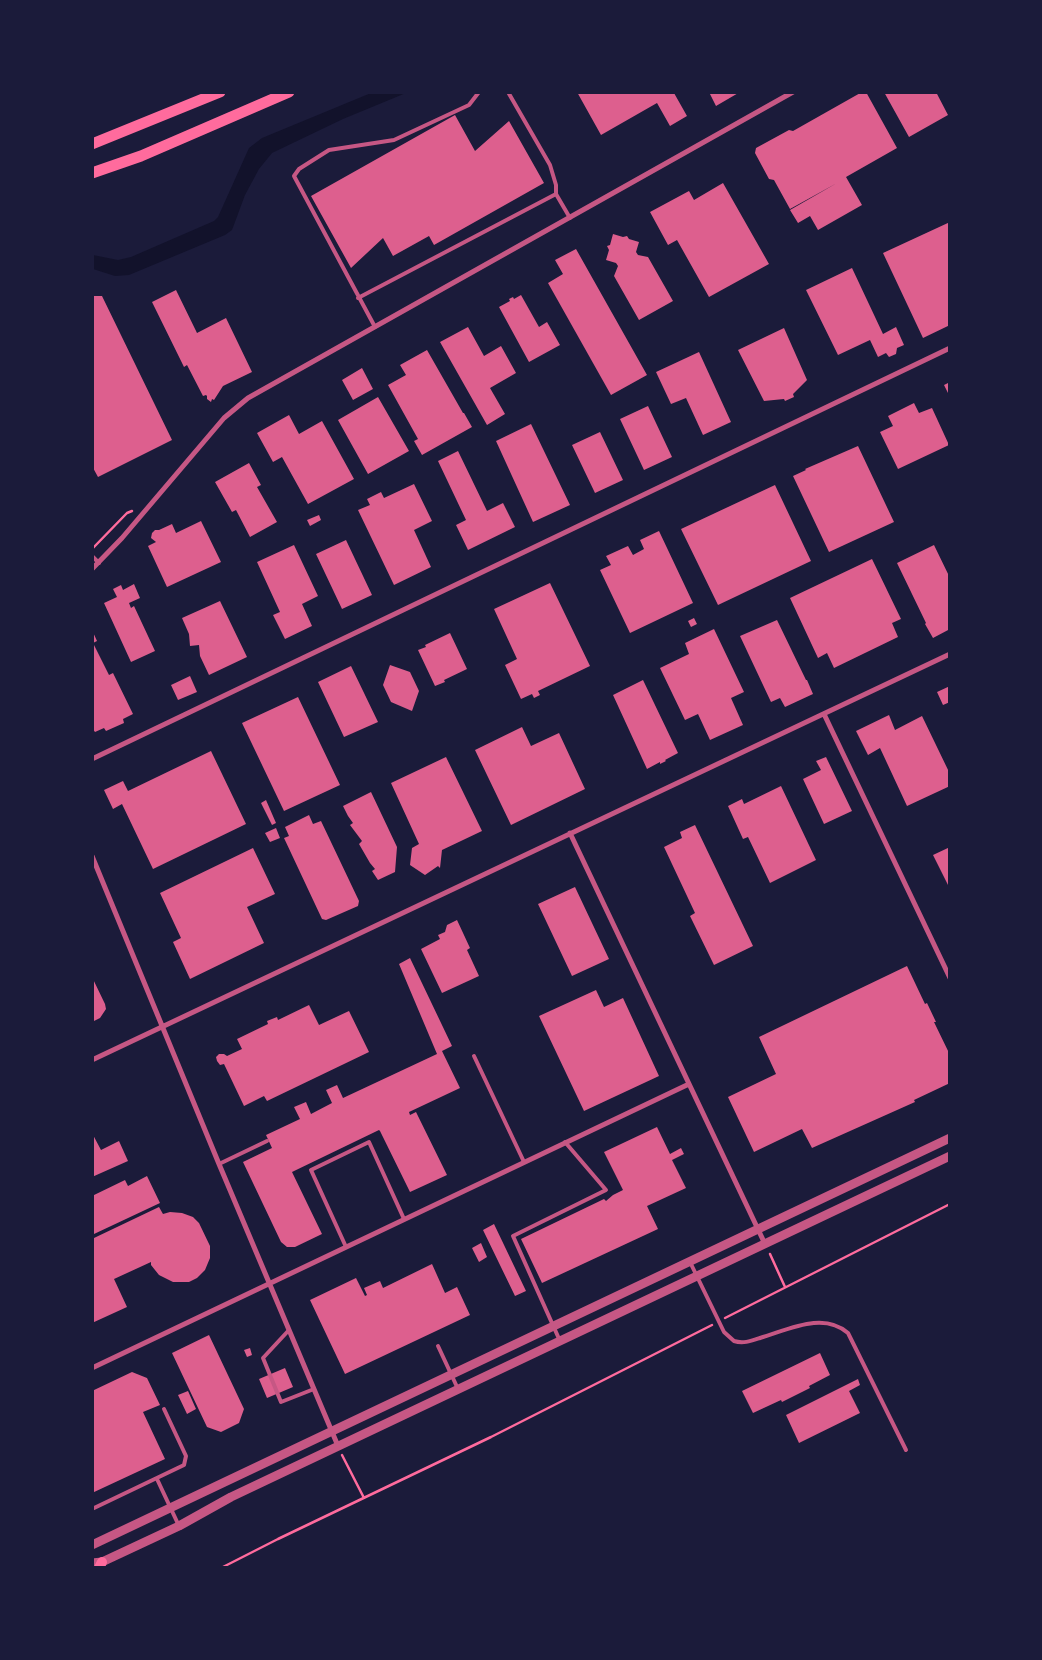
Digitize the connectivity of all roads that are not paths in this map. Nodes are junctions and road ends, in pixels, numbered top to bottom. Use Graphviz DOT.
graph roads {
  1 [pos="220,92"];
  2 [pos="289,92"];
  3 [pos="479,92"];
  4 [pos="508,92"];
  5 [pos="793,92"];
  6 [pos="92,144"];
  7 [pos="92,173"];
  8 [pos="556,194"];
  9 [pos="570,218"];
  10 [pos="358,298"];
  11 [pos="375,327"];
  12 [pos="950,348"];
  13 [pos="92,556"];
  14 [pos="99,563"];
  15 [pos="92,567"];
  16 [pos="950,654"];
  17 [pos="824,714"];
  18 [pos="92,759"];
  19 [pos="570,833"];
  20 [pos="92,856"];
  21 [pos="950,959"];
  22 [pos="942,962"];
  23 [pos="950,978"];
  24 [pos="164,1026"];
  25 [pos="474,1056"];
  26 [pos="92,1060"];
  27 [pos="689,1084"];
  28 [pos="950,1138"];
  29 [pos="267,1141"];
  30 [pos="565,1142"];
  31 [pos="950,1156"];
  32 [pos="524,1162"];
  33 [pos="219,1164"];
  34 [pos="404,1219"];
  35 [pos="758,1230"];
  36 [pos="765,1244"];
  37 [pos="346,1247"];
  38 [pos="690,1262"];
  39 [pos="697,1276"];
  40 [pos="269,1283"];
  41 [pos="554,1326"];
  42 [pos="289,1330"];
  43 [pos="560,1341"];
  44 [pos="438,1346"];
  45 [pos="92,1368"];
  46 [pos="451,1375"];
  47 [pos="314,1389"];
  48 [pos="458,1389"];
  49 [pos="164,1409"];
  50 [pos="332,1431"];
  51 [pos="338,1446"];
  52 [pos="906,1450"];
  53 [pos="156,1479"];
  54 [pos="171,1508"];
  55 [pos="92,1509"];
  56 [pos="179,1526"];
  57 [pos="92,1545"];
  58 [pos="98,1564"];
  1 -- 6 [label="highway"];
  2 -- 7 [label="highway"];
  3 -- 10 [label="lane"];
  4 -- 8 [label="lane"];
  5 -- 9 [label="street"];
  8 -- 9 [label="lane"];
  8 -- 10 [label="lane"];
  9 -- 11 [label="street"];
  10 -- 11 [label="lane"];
  11 -- 14 [label="street"];
  12 -- 18 [label="street"];
  13 -- 14 [label="lane"];
  14 -- 15 [label="street"];
  16 -- 17 [label="street"];
  17 -- 19 [label="street"];
  17 -- 22 [label="street"];
  19 -- 24 [label="street"];
  19 -- 27 [label="street"];
  20 -- 24 [label="street"];
  21 -- 22 [label="street"];
  22 -- 23 [label="street"];
  24 -- 26 [label="street"];
  24 -- 33 [label="street"];
  25 -- 32 [label="lane"];
  27 -- 30 [label="street"];
  27 -- 35 [label="street"];
  28 -- 35 [label="street"];
  29 -- 33 [label="lane"];
  30 -- 32 [label="street"];
  30 -- 41 [label="lane"];
  31 -- 36 [label="street"];
  32 -- 34 [label="street"];
  33 -- 40 [label="street"];
  34 -- 37 [label="street"];
  34 -- 37 [label="lane"];
  35 -- 36 [label="street"];
  35 -- 38 [label="street"];
  36 -- 39 [label="street"];
  37 -- 40 [label="street"];
  38 -- 39 [label="lane"];
  38 -- 41 [label="street"];
  39 -- 43 [label="street"];
  39 -- 52 [label="lane"];
  40 -- 42 [label="street"];
  40 -- 45 [label="street"];
  41 -- 43 [label="lane"];
  41 -- 46 [label="street"];
  42 -- 47 [label="street"];
  42 -- 47 [label="lane"];
  43 -- 48 [label="street"];
  44 -- 46 [label="lane"];
  46 -- 48 [label="lane"];
  46 -- 50 [label="street"];
  47 -- 50 [label="street"];
  48 -- 51 [label="street"];
  49 -- 53 [label="lane"];
  50 -- 51 [label="street"];
  50 -- 54 [label="street"];
  51 -- 56 [label="street"];
  53 -- 54 [label="lane"];
  53 -- 55 [label="lane"];
  54 -- 56 [label="lane"];
  54 -- 57 [label="street"];
  56 -- 58 [label="street"];
}
